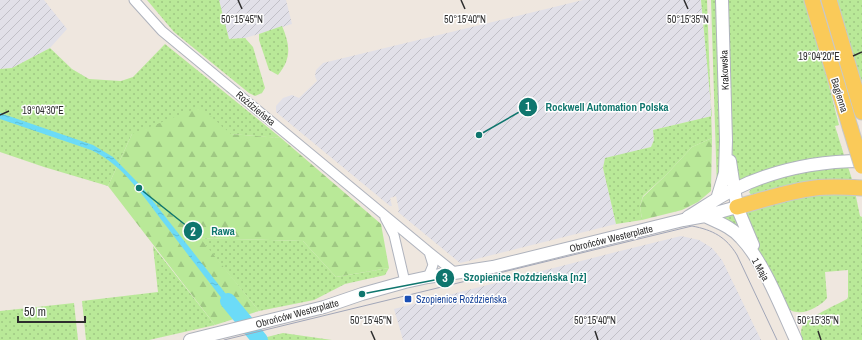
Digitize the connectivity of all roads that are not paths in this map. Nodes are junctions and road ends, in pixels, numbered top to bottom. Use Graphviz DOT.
graph roads {
  1 [pos="134,0"];
  2 [pos="722,0"];
  3 [pos="812,0"];
  4 [pos="829,0"];
  5 [pos="862,112"];
  6 [pos="726,140"];
  7 [pos="862,161"];
  8 [pos="862,166"];
  9 [pos="862,188"];
  10 [pos="734,189"];
  11 [pos="717,199"];
  12 [pos="737,207"];
  13 [pos="382,213"];
  14 [pos="705,216"];
  15 [pos="684,220"];
  16 [pos="429,252"];
  17 [pos="763,270"];
  18 [pos="454,272"];
  19 [pos="428,277"];
  20 [pos="405,282"];
  21 [pos="190,340"];
  22 [pos="796,340"];
  1 -- 13 [label="street, Roździeńska"];
  2 -- 6 [label="street, Krakowska"];
  3 -- 8 [label="main road, Bagienna, bridge"];
  4 -- 5 [label="main road, Bagienna"];
  6 -- 10 [label="street, Krakowska"];
  6 -- 11 [label="street, Krakowska"];
  7 -- 10 [label="street, Obrońców Westerplatte"];
  9 -- 12 [label="main road"];
  10 -- 11 [label="street, Obrońców Westerplatte"];
  10 -- 12 [label="street, Krakowska"];
  11 -- 15 [label="street, Obrońców Westerplatte"];
  12 -- 14 [label="street, Obrońców Westerplatte"];
  12 -- 17 [label="street, Krakowska"];
  13 -- 16 [label="street, Roździeńska"];
  13 -- 20 [label="street, Roździeńska"];
  14 -- 15 [label="street, Obrońców Westerplatte"];
  14 -- 17 [label="street, 1 Maja"];
  15 -- 18 [label="street, Obrońców Westerplatte"];
  16 -- 18 [label="street, Roździeńska"];
  16 -- 19 [label="street"];
  17 -- 22 [label="street, 1 Maja"];
  18 -- 19 [label="street, Obrońców Westerplatte"];
  19 -- 20 [label="street, Obrońców Westerplatte"];
  20 -- 21 [label="street, Obrońców Westerplatte"];
}
